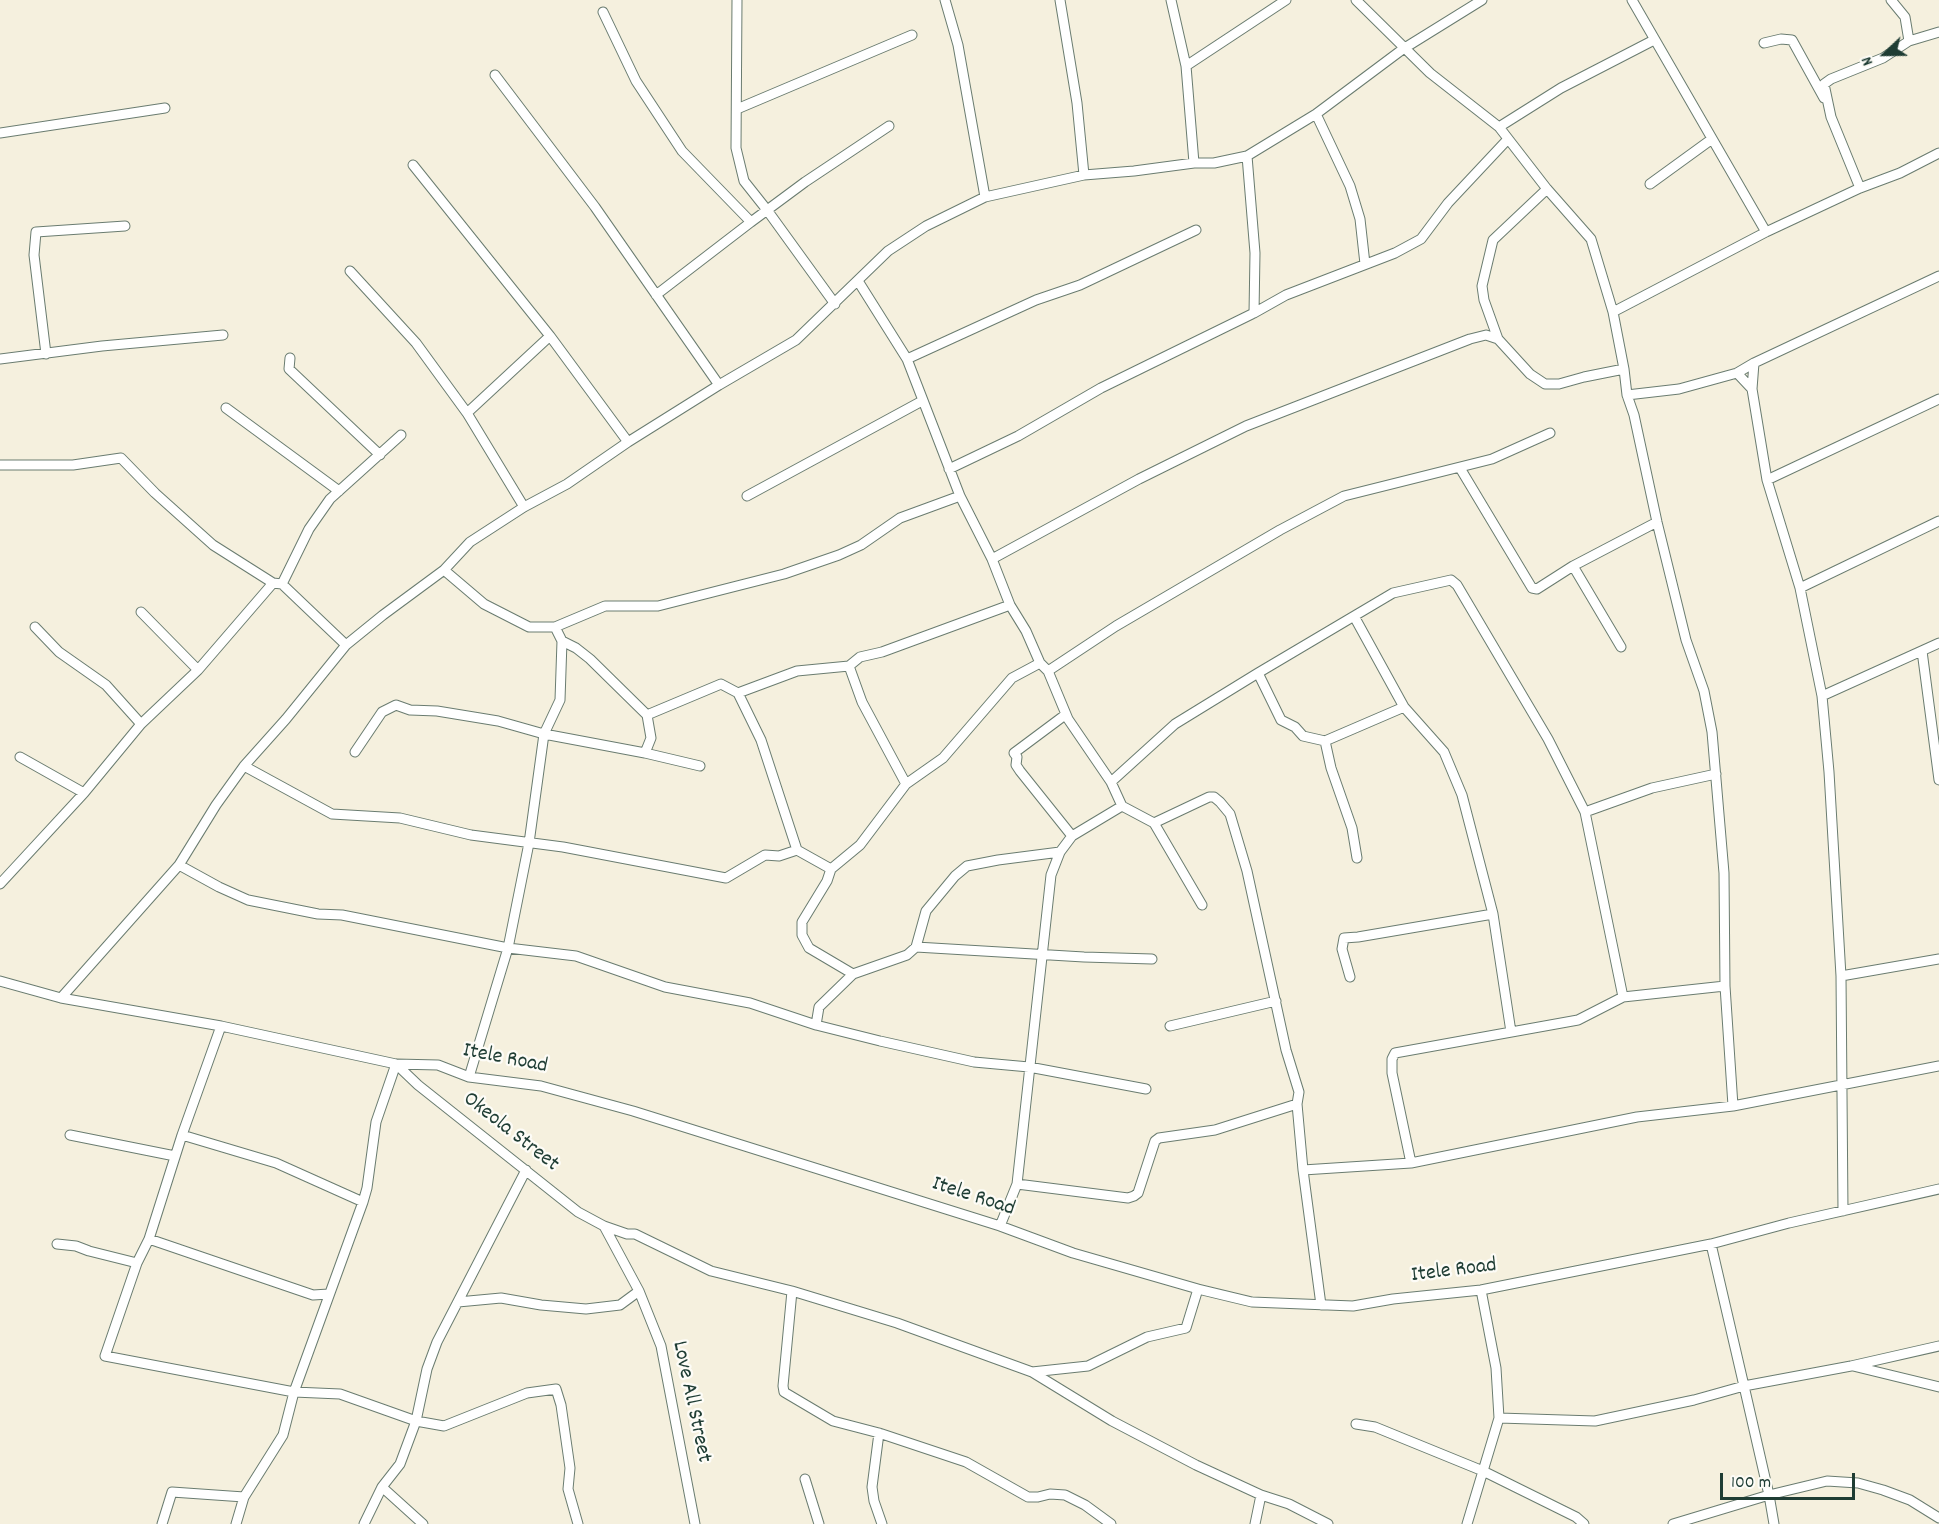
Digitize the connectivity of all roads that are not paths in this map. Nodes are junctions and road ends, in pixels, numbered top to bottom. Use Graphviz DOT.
graph roads {
  1 [pos="736,0"];
  2 [pos="945,0"];
  3 [pos="1060,0"];
  4 [pos="1171,0"];
  5 [pos="1286,0"];
  6 [pos="1356,0"];
  7 [pos="1482,0"];
  8 [pos="1632,0"];
  9 [pos="1891,0"];
  10 [pos="603,12"];
  11 [pos="1939,32"];
  12 [pos="912,35"];
  13 [pos="1654,40"];
  14 [pos="1909,42"];
  15 [pos="1764,43"];
  16 [pos="1403,49"];
  17 [pos="1186,66"];
  18 [pos="495,75"];
  19 [pos="1828,106"];
  20 [pos="165,108"];
  21 [pos="737,109"];
  22 [pos="1316,114"];
  23 [pos="889,126"];
  24 [pos="1499,127"];
  25 [pos="0,133"];
  26 [pos="1508,139"];
  27 [pos="1712,139"];
  28 [pos="1939,153"];
  29 [pos="1247,156"];
  30 [pos="1194,163"];
  31 [pos="413,165"];
  32 [pos="1084,175"];
  33 [pos="1650,184"];
  34 [pos="1860,188"];
  35 [pos="1548,189"];
  36 [pos="985,197"];
  37 [pos="767,210"];
  38 [pos="751,222"];
  39 [pos="125,226"];
  40 [pos="1197,230"];
  41 [pos="1766,232"];
  42 [pos="1365,264"];
  43 [pos="350,271"];
  44 [pos="1939,276"];
  45 [pos="858,281"];
  46 [pos="656,295"];
  47 [pos="835,304"];
  48 [pos="1613,312"];
  49 [pos="1254,313"];
  50 [pos="223,335"];
  51 [pos="550,336"];
  52 [pos="1497,339"];
  53 [pos="46,354"];
  54 [pos="0,358"];
  55 [pos="290,358"];
  56 [pos="907,359"];
  57 [pos="1754,363"];
  58 [pos="1624,369"];
  59 [pos="1737,373"];
  60 [pos="719,385"];
  61 [pos="1752,389"];
  62 [pos="1627,395"];
  63 [pos="1939,399"];
  64 [pos="922,401"];
  65 [pos="226,408"];
  66 [pos="467,413"];
  67 [pos="1550,433"];
  68 [pos="401,435"];
  69 [pos="628,442"];
  70 [pos="380,455"];
  71 [pos="0,465"];
  72 [pos="1460,468"];
  73 [pos="949,469"];
  74 [pos="1767,480"];
  75 [pos="339,491"];
  76 [pos="747,496"];
  77 [pos="960,496"];
  78 [pos="524,507"];
  79 [pos="1939,521"];
  80 [pos="1657,522"];
  81 [pos="992,560"];
  82 [pos="1573,566"];
  83 [pos="444,570"];
  84 [pos="277,583"];
  85 [pos="1800,588"];
  86 [pos="1010,605"];
  87 [pos="141,612"];
  88 [pos="1355,618"];
  89 [pos="35,627"];
  90 [pos="555,627"];
  91 [pos="562,641"];
  92 [pos="1939,643"];
  93 [pos="346,645"];
  94 [pos="1622,647"];
  95 [pos="1922,651"];
  96 [pos="1040,663"];
  97 [pos="849,666"];
  98 [pos="198,670"];
  99 [pos="1048,671"];
  100 [pos="1258,673"];
  101 [pos="738,693"];
  102 [pos="1822,696"];
  103 [pos="1404,707"];
  104 [pos="647,715"];
  105 [pos="1068,719"];
  106 [pos="141,724"];
  107 [pos="544,734"];
  108 [pos="1325,741"];
  109 [pos="355,752"];
  110 [pos="645,753"];
  111 [pos="20,757"];
  112 [pos="244,766"];
  113 [pos="700,766"];
  114 [pos="1716,774"];
  115 [pos="1939,780"];
  116 [pos="1111,782"];
  117 [pos="906,784"];
  118 [pos="84,793"];
  119 [pos="1122,806"];
  120 [pos="1585,812"];
  121 [pos="1154,823"];
  122 [pos="1072,836"];
  123 [pos="529,843"];
  124 [pos="797,849"];
  125 [pos="1060,852"];
  126 [pos="1357,858"];
  127 [pos="179,865"];
  128 [pos="0,868"];
  129 [pos="831,869"];
  130 [pos="9,874"];
  131 [pos="0,884"];
  132 [pos="1203,906"];
  133 [pos="1493,914"];
  134 [pos="916,947"];
  135 [pos="508,948"];
  136 [pos="1044,955"];
  137 [pos="1152,959"];
  138 [pos="1939,959"];
  139 [pos="853,974"];
  140 [pos="1841,976"];
  141 [pos="1350,977"];
  142 [pos="0,981"];
  143 [pos="1725,986"];
  144 [pos="1623,997"];
  145 [pos="61,998"];
  146 [pos="1276,1001"];
  147 [pos="816,1025"];
  148 [pos="221,1026"];
  149 [pos="1170,1026"];
  150 [pos="1511,1032"];
  151 [pos="396,1064"];
  152 [pos="1939,1066"];
  153 [pos="1029,1067"];
  154 [pos="469,1077"];
  155 [pos="1842,1085"];
  156 [pos="1146,1089"];
  157 [pos="1297,1104"];
  158 [pos="1733,1106"];
  159 [pos="69,1135"];
  160 [pos="182,1135"];
  161 [pos="175,1156"];
  162 [pos="1411,1163"];
  163 [pos="526,1170"];
  164 [pos="1303,1170"];
  165 [pos="1017,1184"];
  166 [pos="1939,1189"];
  167 [pos="363,1202"];
  168 [pos="1843,1210"];
  169 [pos="604,1226"];
  170 [pos="1000,1226"];
  171 [pos="149,1239"];
  172 [pos="57,1244"];
  173 [pos="1711,1244"];
  174 [pos="137,1263"];
  175 [pos="1198,1289"];
  176 [pos="1481,1290"];
  177 [pos="639,1291"];
  178 [pos="792,1291"];
  179 [pos="329,1294"];
  180 [pos="313,1295"];
  181 [pos="458,1302"];
  182 [pos="1321,1305"];
  183 [pos="323,1314"];
  184 [pos="1939,1346"];
  185 [pos="1851,1366"];
  186 [pos="1032,1372"];
  187 [pos="1744,1386"];
  188 [pos="1939,1387"];
  189 [pos="294,1392"];
  190 [pos="1500,1418"];
  191 [pos="416,1421"];
  192 [pos="1356,1424"];
  193 [pos="879,1433"];
  194 [pos="1483,1471"];
  195 [pos="805,1479"];
  196 [pos="382,1487"];
  197 [pos="1261,1495"];
  198 [pos="1769,1495"];
  199 [pos="244,1497"];
  200 [pos="1939,1518"];
  201 [pos="162,1524"];
  202 [pos="236,1524"];
  203 [pos="364,1524"];
  204 [pos="423,1524"];
  205 [pos="578,1524"];
  206 [pos="695,1524"];
  207 [pos="819,1524"];
  208 [pos="882,1524"];
  209 [pos="1111,1524"];
  210 [pos="1255,1524"];
  211 [pos="1328,1524"];
  212 [pos="1467,1524"];
  213 [pos="1584,1524"];
  214 [pos="1673,1524"];
  215 [pos="1774,1524"];
  1 -- 21 [label="street"];
  2 -- 36 [label="street"];
  3 -- 32 [label="street"];
  4 -- 17 [label="street"];
  5 -- 17 [label="street"];
  6 -- 16 [label="street"];
  7 -- 16 [label="street"];
  8 -- 13 [label="street"];
  9 -- 14 [label="street"];
  10 -- 38 [label="street"];
  11 -- 14 [label="street"];
  12 -- 21 [label="street"];
  13 -- 24 [label="street"];
  13 -- 27 [label="street"];
  14 -- 19 [label="street"];
  15 -- 19 [label="street"];
  16 -- 22 [label="street"];
  16 -- 24 [label="street"];
  17 -- 30 [label="street"];
  18 -- 46 [label="street"];
  19 -- 34 [label="street"];
  20 -- 25 [label="street"];
  21 -- 37 [label="street"];
  22 -- 29 [label="street"];
  22 -- 42 [label="street"];
  23 -- 37 [label="street"];
  24 -- 26 [label="street"];
  26 -- 35 [label="street"];
  26 -- 42 [label="street"];
  27 -- 33 [label="street"];
  27 -- 41 [label="street"];
  28 -- 34 [label="street"];
  29 -- 30 [label="street"];
  29 -- 49 [label="street"];
  30 -- 32 [label="street"];
  31 -- 51 [label="street"];
  32 -- 36 [label="street"];
  34 -- 41 [label="street"];
  35 -- 48 [label="street"];
  35 -- 52 [label="street"];
  36 -- 45 [label="street"];
  37 -- 38 [label="street"];
  37 -- 47 [label="street"];
  38 -- 46 [label="street"];
  39 -- 53 [label="street"];
  40 -- 56 [label="street"];
  41 -- 48 [label="street"];
  42 -- 49 [label="street"];
  43 -- 66 [label="street"];
  44 -- 57 [label="street"];
  45 -- 47 [label="street"];
  45 -- 56 [label="street"];
  46 -- 60 [label="street"];
  47 -- 60 [label="street"];
  48 -- 58 [label="street"];
  49 -- 73 [label="street"];
  50 -- 53 [label="street"];
  51 -- 66 [label="street"];
  51 -- 69 [label="street"];
  52 -- 58 [label="street"];
  52 -- 81 [label="street"];
  53 -- 54 [label="street"];
  55 -- 70 [label="street"];
  56 -- 64 [label="street"];
  57 -- 59 [label="street"];
  57 -- 61 [label="street"];
  58 -- 62 [label="street"];
  59 -- 61 [label="street"];
  59 -- 62 [label="street"];
  60 -- 69 [label="street"];
  61 -- 74 [label="street"];
  62 -- 80 [label="street"];
  63 -- 74 [label="street"];
  64 -- 73 [label="street"];
  64 -- 76 [label="street"];
  65 -- 75 [label="street"];
  66 -- 78 [label="street"];
  67 -- 72 [label="street"];
  68 -- 70 [label="street"];
  69 -- 78 [label="street"];
  70 -- 75 [label="street"];
  71 -- 84 [label="street"];
  72 -- 82 [label="street"];
  72 -- 99 [label="street"];
  73 -- 77 [label="street"];
  74 -- 85 [label="street"];
  75 -- 84 [label="street"];
  77 -- 81 [label="street"];
  77 -- 90 [label="street"];
  78 -- 83 [label="street"];
  79 -- 85 [label="street"];
  80 -- 82 [label="street"];
  80 -- 114 [label="street"];
  81 -- 86 [label="street"];
  82 -- 94 [label="street"];
  83 -- 90 [label="street"];
  83 -- 93 [label="street"];
  84 -- 93 [label="street"];
  84 -- 98 [label="street"];
  85 -- 102 [label="street"];
  86 -- 96 [label="street"];
  86 -- 97 [label="street"];
  87 -- 98 [label="street"];
  88 -- 100 [label="street"];
  88 -- 103 [label="street"];
  88 -- 120 [label="street"];
  89 -- 106 [label="street"];
  90 -- 91 [label="street"];
  91 -- 104 [label="street"];
  91 -- 107 [label="street"];
  92 -- 95 [label="street"];
  93 -- 112 [label="street"];
  95 -- 102 [label="street"];
  95 -- 115 [label="street"];
  96 -- 99 [label="street"];
  96 -- 117 [label="street"];
  97 -- 101 [label="street"];
  97 -- 117 [label="street"];
  98 -- 106 [label="street"];
  99 -- 105 [label="street"];
  100 -- 108 [label="street"];
  100 -- 116 [label="street"];
  101 -- 104 [label="street"];
  101 -- 124 [label="street"];
  102 -- 140 [label="street"];
  103 -- 108 [label="street"];
  103 -- 133 [label="street"];
  104 -- 110 [label="street"];
  105 -- 116 [label="street"];
  105 -- 122 [label="street"];
  106 -- 118 [label="street"];
  107 -- 109 [label="street"];
  107 -- 110 [label="street"];
  107 -- 123 [label="street"];
  108 -- 126 [label="street"];
  110 -- 113 [label="street"];
  111 -- 118 [label="street"];
  112 -- 123 [label="street"];
  112 -- 127 [label="street"];
  114 -- 120 [label="street"];
  114 -- 143 [label="street"];
  116 -- 119 [label="street"];
  117 -- 129 [label="street"];
  118 -- 130 [label="street"];
  119 -- 121 [label="street"];
  119 -- 122 [label="street"];
  120 -- 144 [label="street"];
  121 -- 132 [label="street"];
  121 -- 146 [label="street"];
  122 -- 125 [label="street"];
  123 -- 124 [label="street"];
  123 -- 135 [label="street"];
  124 -- 129 [label="street"];
  125 -- 134 [label="street"];
  125 -- 136 [label="street"];
  127 -- 135 [label="street"];
  127 -- 145 [label="street"];
  128 -- 130 [label="street"];
  129 -- 139 [label="street"];
  130 -- 131 [label="street"];
  133 -- 141 [label="street"];
  133 -- 150 [label="street"];
  134 -- 136 [label="street"];
  134 -- 139 [label="street"];
  135 -- 147 [label="street"];
  135 -- 154 [label="street"];
  136 -- 137 [label="street"];
  136 -- 153 [label="street"];
  138 -- 140 [label="street"];
  139 -- 147 [label="street"];
  140 -- 155 [label="street"];
  142 -- 145 [label="street, Itele Road"];
  143 -- 144 [label="street"];
  143 -- 158 [label="street"];
  144 -- 150 [label="street"];
  145 -- 148 [label="street, Itele Road"];
  146 -- 149 [label="street"];
  146 -- 157 [label="street"];
  147 -- 153 [label="street"];
  148 -- 151 [label="street, Itele Road"];
  148 -- 160 [label="street"];
  150 -- 162 [label="street"];
  151 -- 154 [label="street, Itele Road"];
  151 -- 163 [label="street, Okeola Street"];
  151 -- 167 [label="street"];
  152 -- 155 [label="street"];
  153 -- 156 [label="street"];
  153 -- 165 [label="street"];
  154 -- 170 [label="street, Itele Road"];
  155 -- 158 [label="street"];
  155 -- 168 [label="street"];
  157 -- 164 [label="street"];
  157 -- 165 [label="street"];
  158 -- 162 [label="street"];
  159 -- 161 [label="street"];
  160 -- 161 [label="street"];
  160 -- 167 [label="street"];
  161 -- 171 [label="street"];
  162 -- 164 [label="street"];
  163 -- 169 [label="street, Okeola Street"];
  163 -- 181 [label="street"];
  164 -- 182 [label="street"];
  165 -- 170 [label="street"];
  166 -- 168 [label="street, Itele Road"];
  167 -- 179 [label="street"];
  168 -- 173 [label="street, Itele Road"];
  169 -- 177 [label="street, Love All Street"];
  169 -- 178 [label="street, Okeola Street"];
  170 -- 175 [label="street, Itele Road"];
  171 -- 174 [label="street"];
  171 -- 180 [label="street"];
  172 -- 174 [label="street"];
  173 -- 176 [label="street, Itele Road"];
  173 -- 187 [label="street"];
  174 -- 189 [label="street"];
  175 -- 182 [label="street, Itele Road"];
  175 -- 186 [label="street"];
  176 -- 182 [label="street, Itele Road"];
  176 -- 190 [label="street"];
  177 -- 181 [label="street"];
  177 -- 206 [label="street, Love All Street"];
  178 -- 186 [label="street, Okeola Street"];
  178 -- 193 [label="street"];
  179 -- 180 [label="street"];
  179 -- 183 [label="street"];
  180 -- 183 [label="street"];
  181 -- 191 [label="street"];
  183 -- 189 [label="street"];
  184 -- 185 [label="street"];
  185 -- 187 [label="street"];
  185 -- 188 [label="street"];
  186 -- 197 [label="street"];
  187 -- 190 [label="street"];
  187 -- 198 [label="street"];
  189 -- 191 [label="street"];
  189 -- 199 [label="street"];
  190 -- 194 [label="street"];
  191 -- 196 [label="street"];
  191 -- 205 [label="street"];
  192 -- 194 [label="street"];
  193 -- 208 [label="street"];
  193 -- 209 [label="street"];
  194 -- 212 [label="street"];
  194 -- 213 [label="street"];
  195 -- 207 [label="street"];
  196 -- 203 [label="street"];
  196 -- 204 [label="street"];
  197 -- 210 [label="street"];
  197 -- 211 [label="street"];
  198 -- 200 [label="street"];
  198 -- 214 [label="street"];
  198 -- 215 [label="street"];
  199 -- 201 [label="street"];
  199 -- 202 [label="street"];
}
